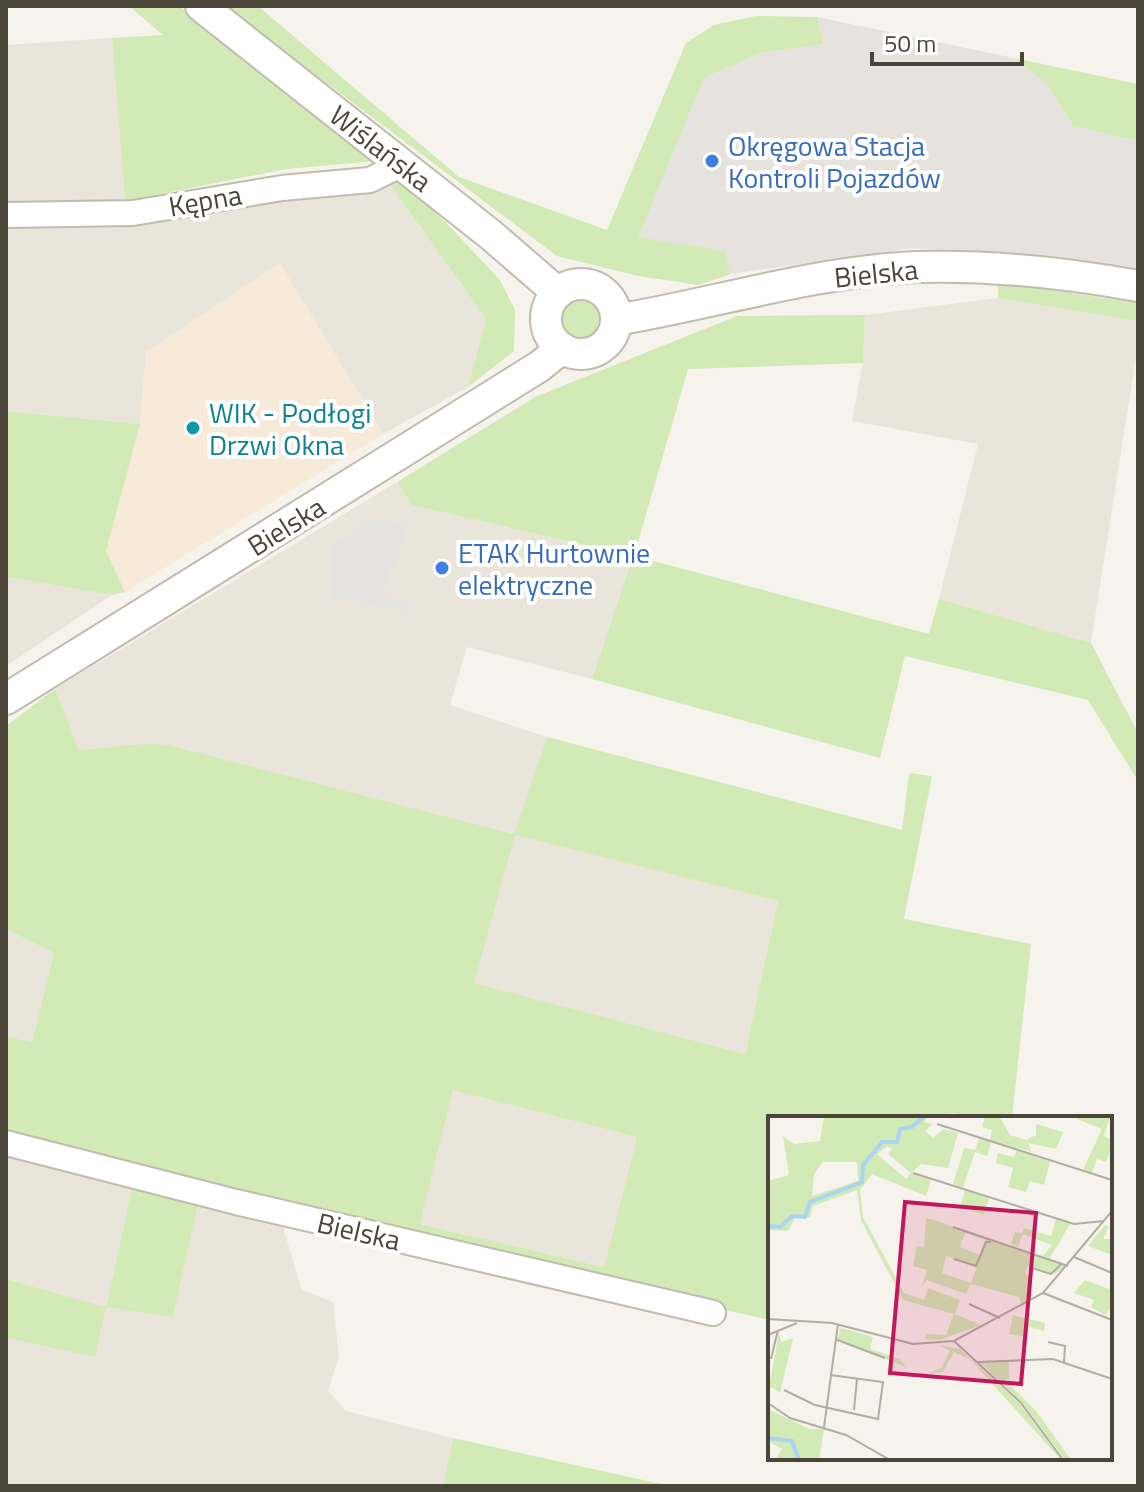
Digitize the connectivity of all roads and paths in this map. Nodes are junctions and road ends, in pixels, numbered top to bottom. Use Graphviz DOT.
graph roads {
  1 [pos="201,6"];
  2 [pos="398,161"];
  3 [pos="6,215"];
  4 [pos="1138,286"];
  5 [pos="558,293"];
  6 [pos="616,320"];
  7 [pos="562,348"];
  8 [pos="6,699"];
  9 [pos="6,1143"];
  10 [pos="713,1313"];
  1 -- 2 [label="street, Wiślańska"];
  2 -- 3 [label="street, Kępna"];
  2 -- 5 [label="street, Wiślańska"];
  4 -- 6 [label="street, Bielska"];
  5 -- 6 [label="street"];
  5 -- 7 [label="street"];
  6 -- 7 [label="street"];
  7 -- 8 [label="street, Bielska"];
  9 -- 10 [label="street, Bielska"];
}
